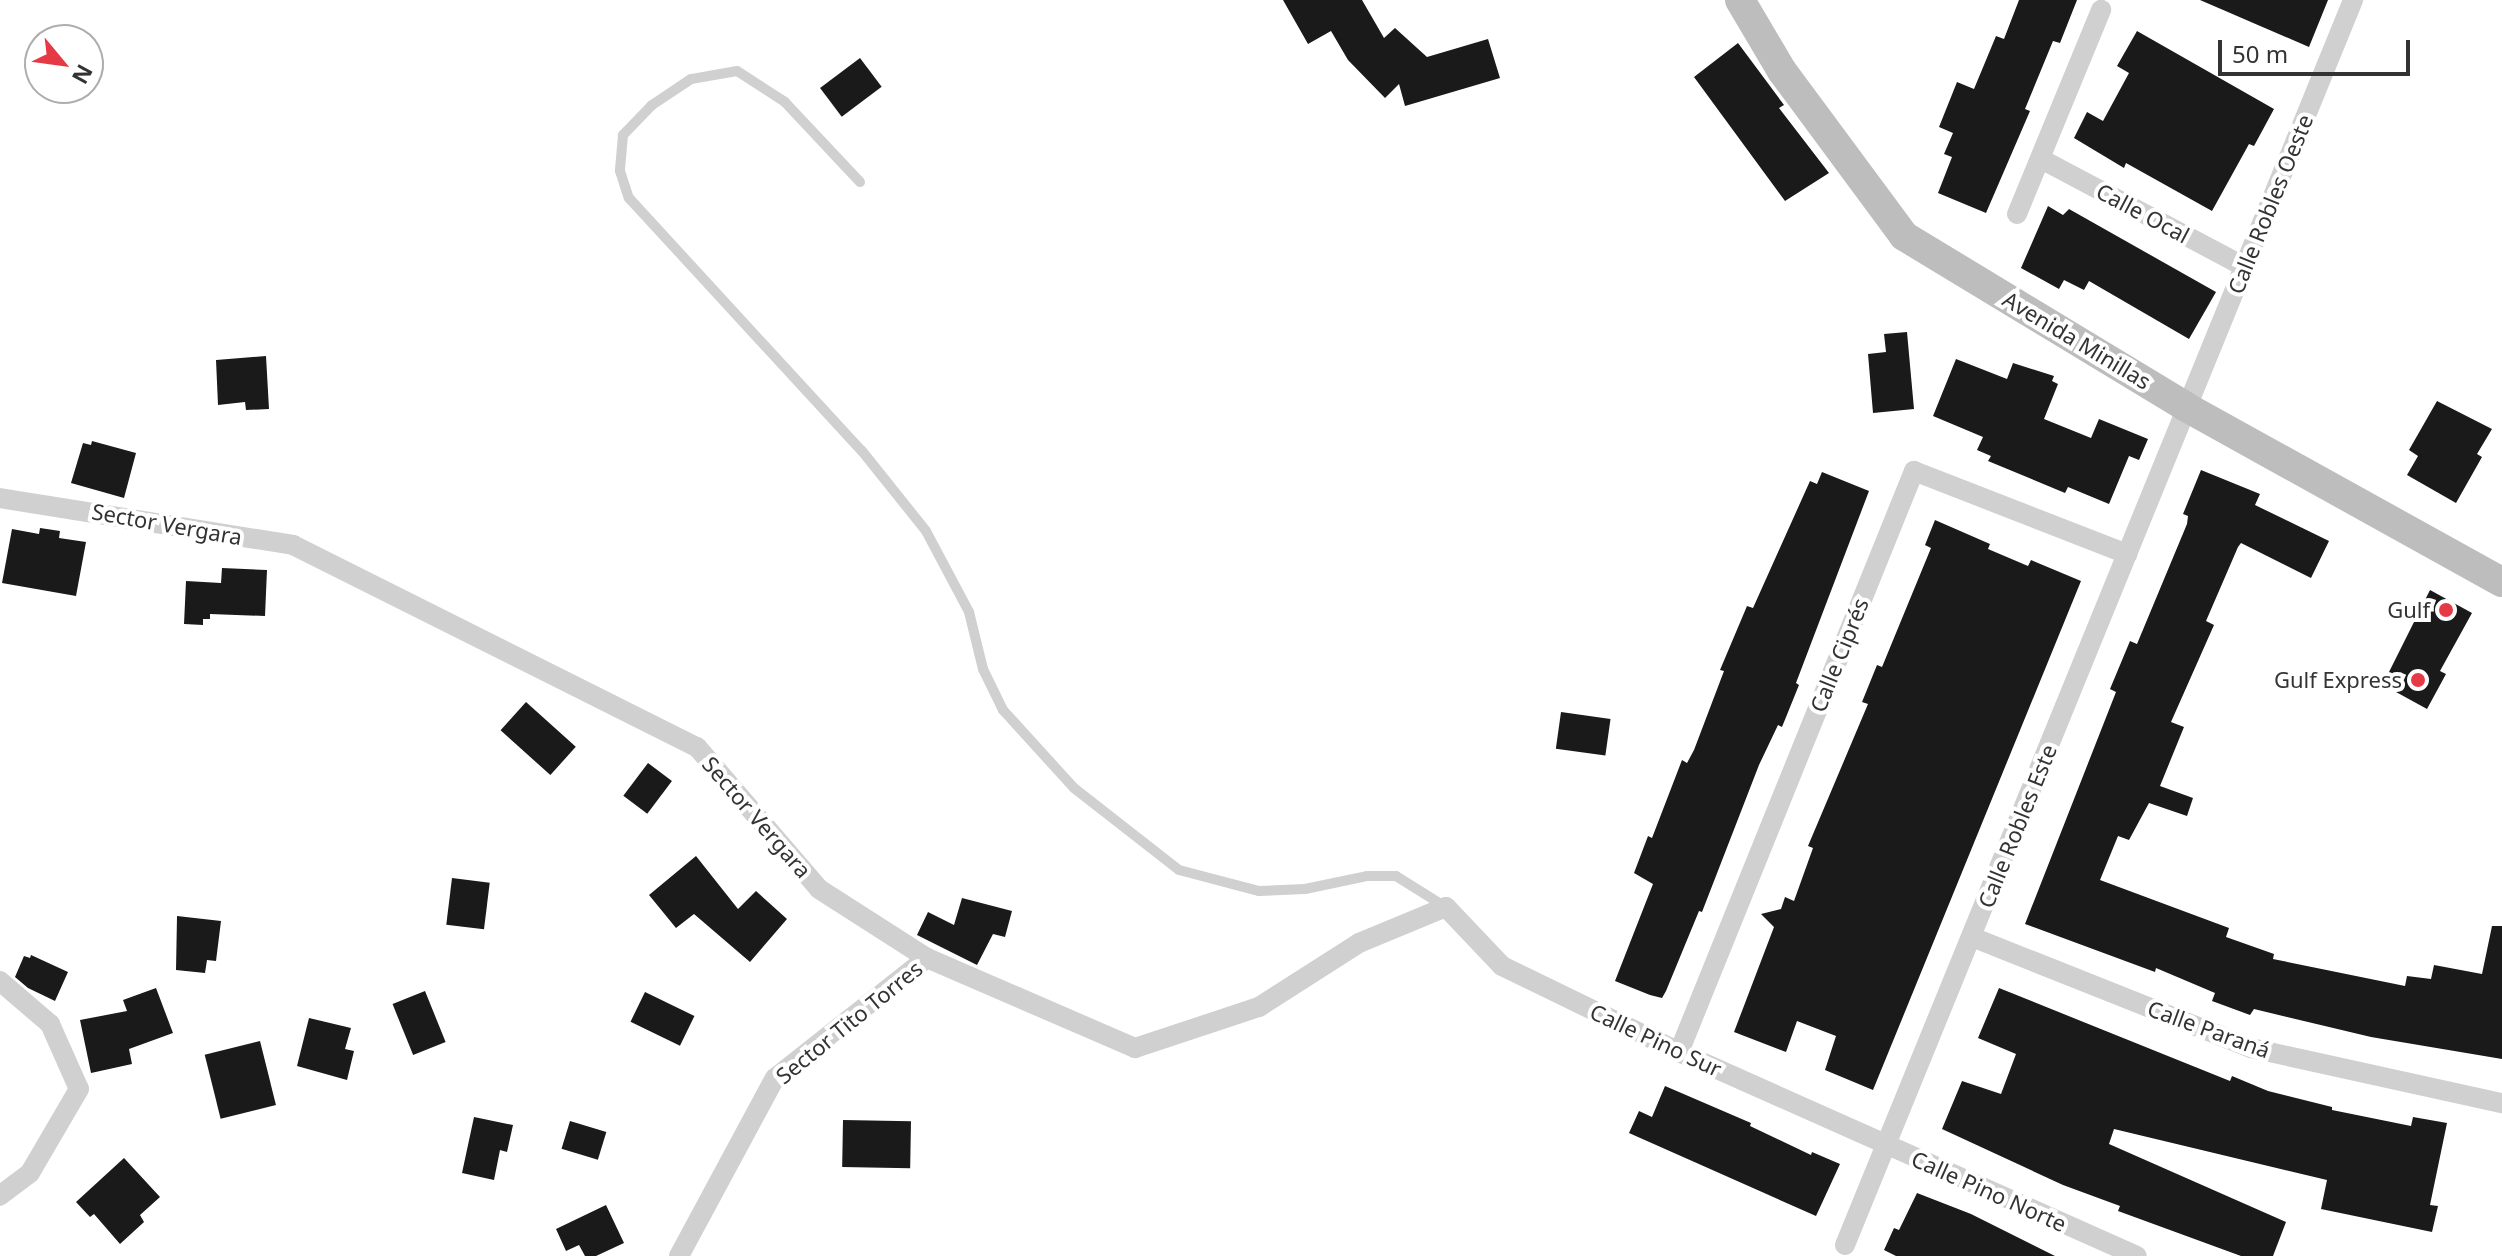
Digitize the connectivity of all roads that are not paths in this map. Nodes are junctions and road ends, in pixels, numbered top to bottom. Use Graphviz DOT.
graph roads {
  1 [pos="1740,0"];
  2 [pos="2353,0"];
  3 [pos="2101,10"];
  4 [pos="2041,159"];
  5 [pos="860,182"];
  6 [pos="2017,214"];
  7 [pos="2245,267"];
  8 [pos="2186,407"];
  9 [pos="0,498"];
  10 [pos="2127,554"];
  11 [pos="2502,582"];
  12 [pos="1446,907"];
  13 [pos="1972,937"];
  14 [pos="927,958"];
  15 [pos="0,981"];
  16 [pos="1679,1052"];
  17 [pos="2502,1103"];
  18 [pos="1886,1145"];
  19 [pos="0,1196"];
  20 [pos="1845,1245"];
  21 [pos="679,1256"];
  22 [pos="2137,1256"];
  1 -- 8 [label="street, Avenida Minillas"];
  2 -- 7 [label="street, Calle Robles Oeste"];
  3 -- 4 [label="street"];
  4 -- 6 [label="street"];
  4 -- 7 [label="street, Calle Ocal"];
  5 -- 12 [label="lane"];
  7 -- 8 [label="street, Calle Robles Oeste"];
  8 -- 10 [label="street, Calle Robles Este"];
  8 -- 11 [label="street, Avenida Minillas"];
  9 -- 14 [label="street, Sector Vergara"];
  10 -- 13 [label="street, Calle Robles Este"];
  10 -- 16 [label="street, Calle Ciprés"];
  12 -- 14 [label="street, Sector Vergara"];
  12 -- 16 [label="street, Calle Pino Sur"];
  13 -- 17 [label="street, Calle Paraná"];
  13 -- 18 [label="street, Calle Robles Este"];
  14 -- 21 [label="street, Sector Tito Torres"];
  15 -- 19 [label="street"];
  16 -- 18 [label="street, Calle Pino Sur"];
  18 -- 20 [label="street, Calle Robles Este"];
  18 -- 22 [label="street, Calle Pino Norte"];
}
